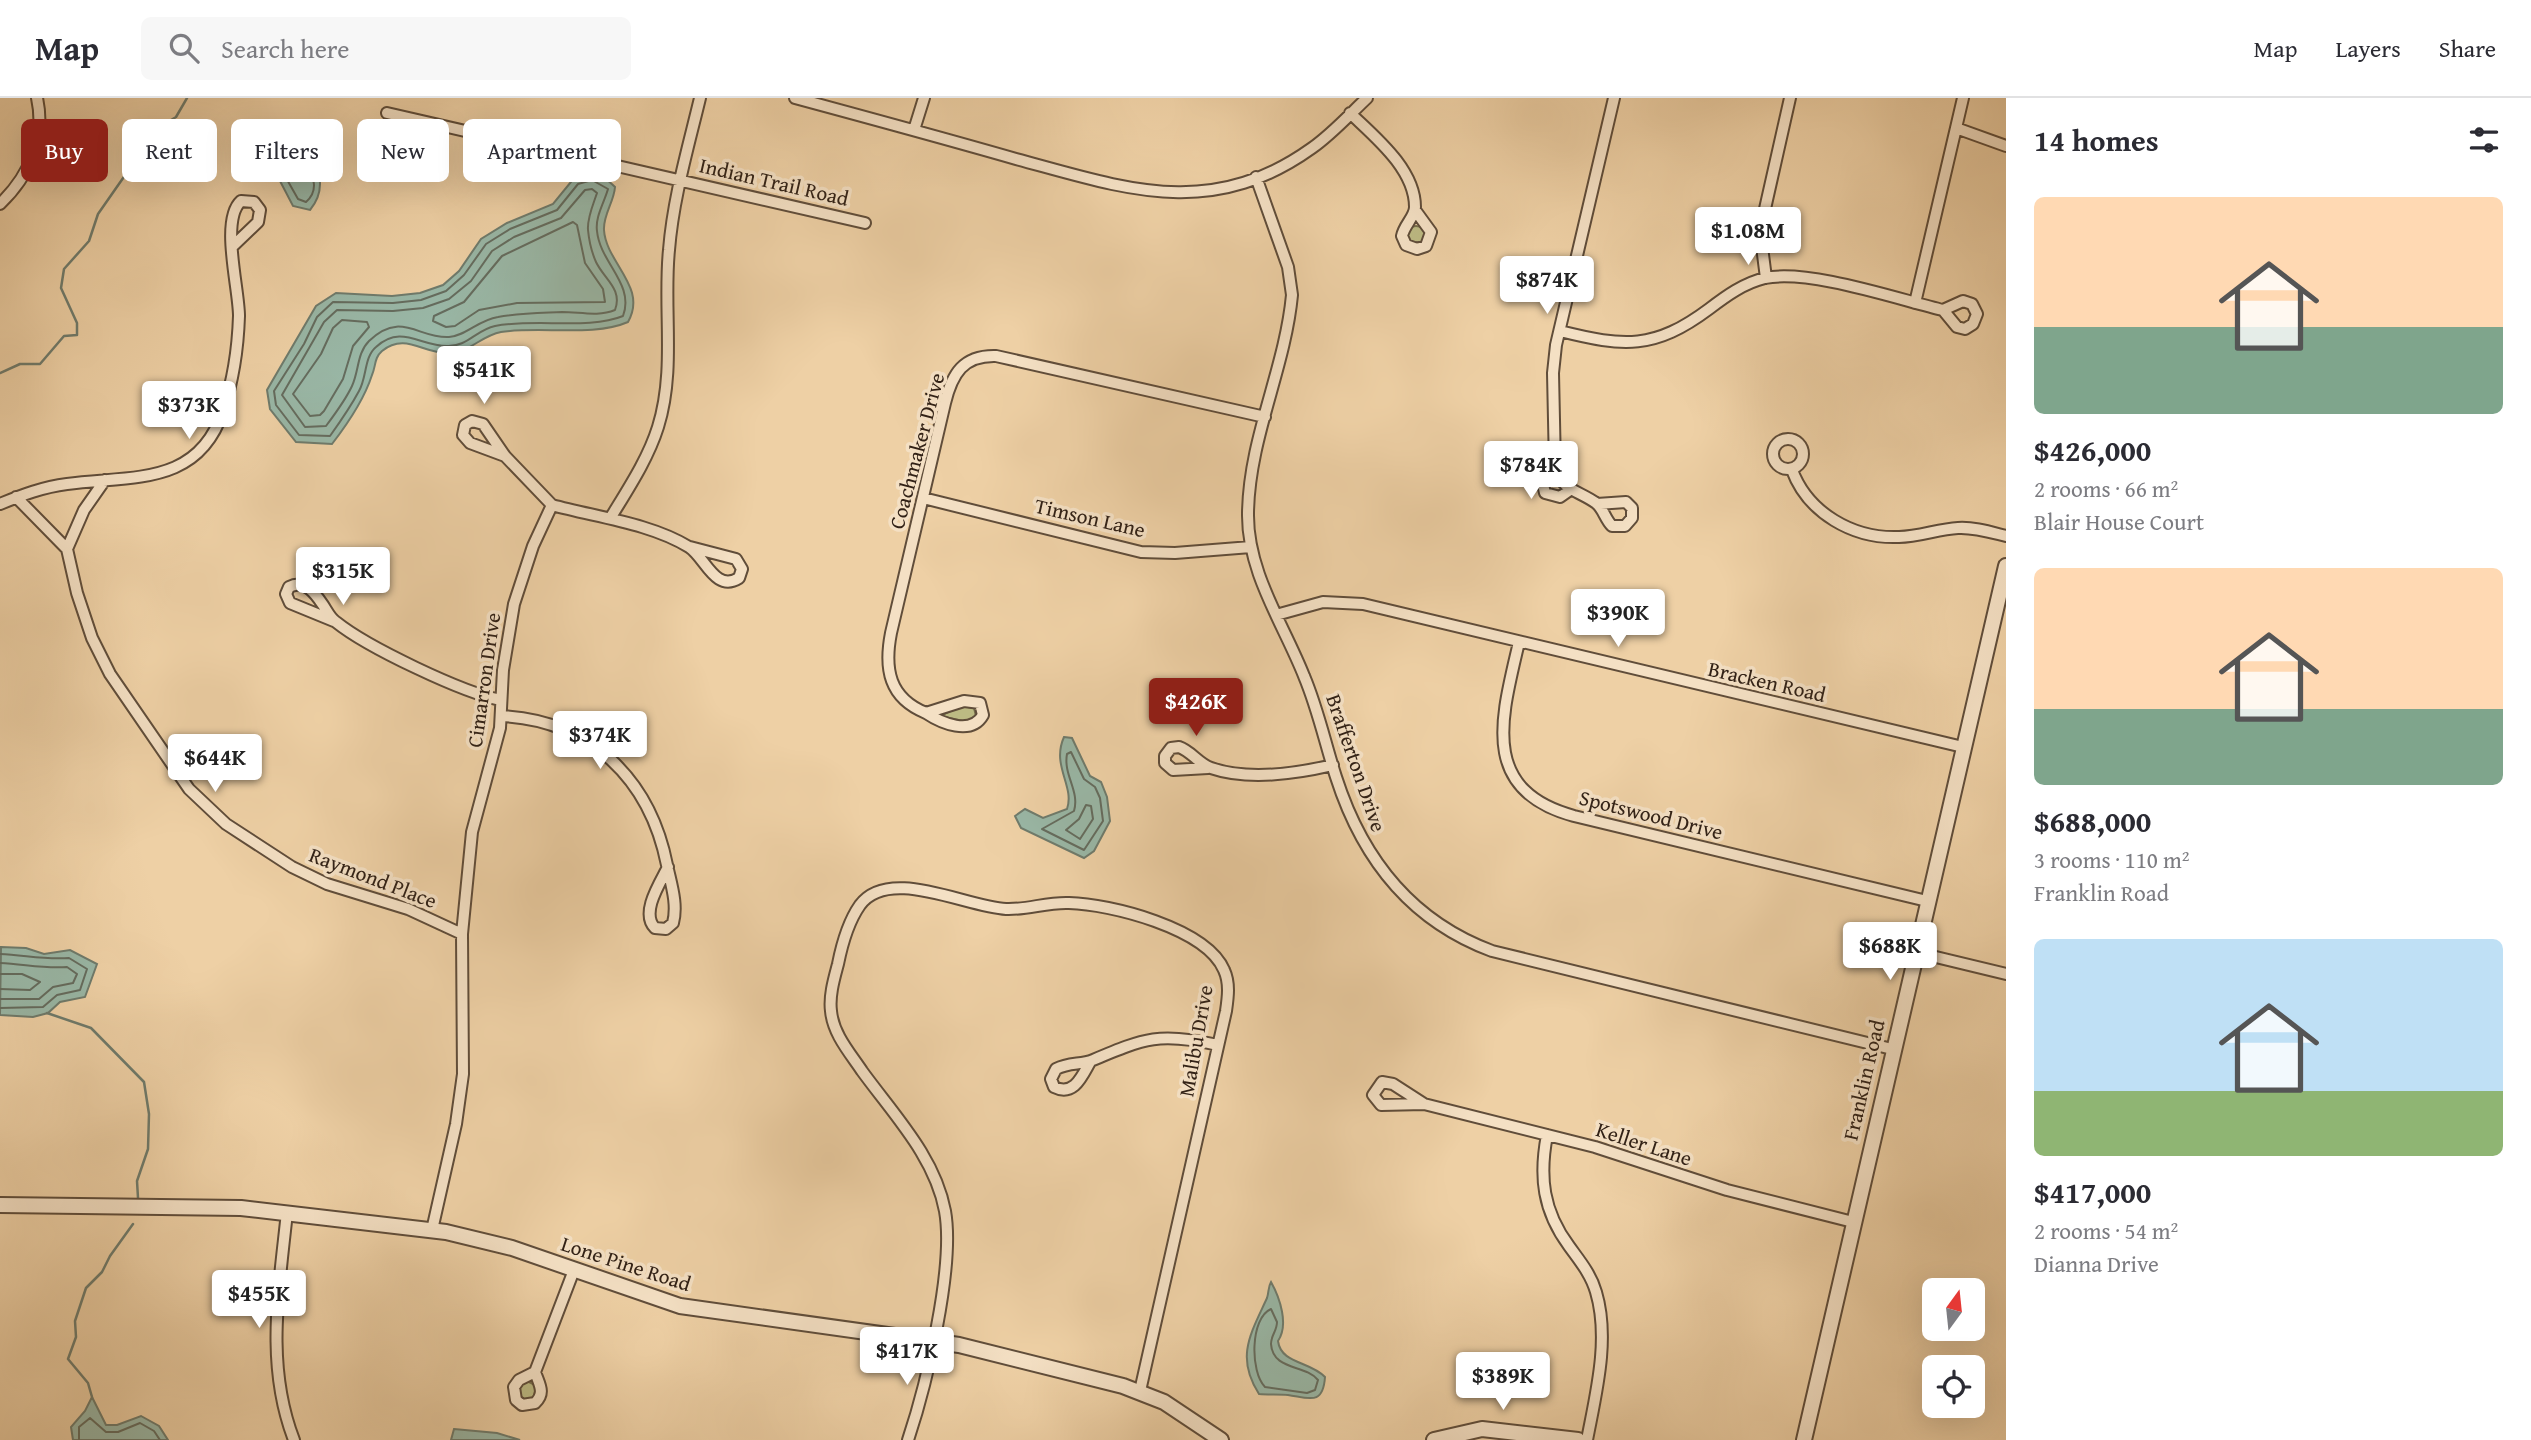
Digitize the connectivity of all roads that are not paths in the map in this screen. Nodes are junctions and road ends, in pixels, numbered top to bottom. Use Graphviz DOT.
graph roads {
  1 [pos="37,98"];
  2 [pos="700,98"];
  3 [pos="795,98"];
  4 [pos="924,98"];
  5 [pos="1367,98"];
  6 [pos="1614,98"];
  7 [pos="1790,98"];
  8 [pos="1963,98"];
  9 [pos="387,113"];
  10 [pos="1350,113"];
  11 [pos="1956,128"];
  12 [pos="914,130"];
  13 [pos="2006,146"];
  14 [pos="1256,177"];
  15 [pos="680,180"];
  16 [pos="0,204"];
  17 [pos="1415,210"];
  18 [pos="865,223"];
  19 [pos="234,245"];
  20 [pos="1766,278"];
  21 [pos="1915,303"];
  22 [pos="1943,310"];
  23 [pos="1559,331"];
  24 [pos="1265,417"];
  25 [pos="505,456"];
  26 [pos="1555,467"];
  27 [pos="1792,470"];
  28 [pos="105,480"];
  29 [pos="1570,490"];
  30 [pos="16,497"];
  31 [pos="923,498"];
  32 [pos="0,504"];
  33 [pos="1597,504"];
  34 [pos="552,505"];
  35 [pos="611,517"];
  36 [pos="2006,536"];
  37 [pos="690,547"];
  38 [pos="1251,547"];
  39 [pos="67,548"];
  40 [pos="2006,566"];
  41 [pos="2002,597"];
  42 [pos="1276,615"];
  43 [pos="334,621"];
  44 [pos="1520,642"];
  45 [pos="501,700"];
  46 [pos="926,712"];
  47 [pos="501,716"];
  48 [pos="1963,747"];
  49 [pos="1333,765"];
  50 [pos="1208,768"];
  51 [pos="667,867"];
  52 [pos="1927,901"];
  53 [pos="462,934"];
  54 [pos="1915,952"];
  55 [pos="2006,974"];
  56 [pos="1218,1045"];
  57 [pos="1892,1049"];
  58 [pos="1090,1062"];
  59 [pos="1423,1104"];
  60 [pos="1547,1135"];
  61 [pos="0,1205"];
  62 [pos="287,1213"];
  63 [pos="1853,1223"];
  64 [pos="432,1230"];
  65 [pos="573,1270"];
  66 [pos="932,1340"];
  67 [pos="535,1372"];
  68 [pos="1140,1391"];
  69 [pos="294,1440"];
  70 [pos="908,1440"];
  71 [pos="1221,1440"];
  72 [pos="1434,1440"];
  73 [pos="1578,1440"];
  74 [pos="1587,1440"];
  75 [pos="1804,1440"];
  1 -- 16 [label="street"];
  2 -- 15 [label="street"];
  3 -- 12 [label="street"];
  4 -- 12 [label="street"];
  5 -- 10 [label="street"];
  6 -- 23 [label="street"];
  7 -- 20 [label="street"];
  8 -- 11 [label="street"];
  9 -- 15 [label="street, Indian Trail Road"];
  10 -- 14 [label="street"];
  10 -- 17 [label="street"];
  11 -- 13 [label="street"];
  11 -- 21 [label="street"];
  12 -- 14 [label="street"];
  14 -- 24 [label="street, Brafferton Drive"];
  15 -- 18 [label="street, Indian Trail Road"];
  15 -- 35 [label="street"];
  19 -- 28 [label="street"];
  20 -- 21 [label="street"];
  20 -- 23 [label="street"];
  21 -- 22 [label="street"];
  23 -- 26 [label="street"];
  24 -- 31 [label="street, Coachmaker Drive"];
  24 -- 38 [label="street, Brafferton Drive"];
  25 -- 34 [label="street"];
  26 -- 29 [label="street"];
  26 -- 29 [label="street"];
  27 -- 36 [label="street"];
  28 -- 30 [label="street"];
  28 -- 39 [label="street"];
  29 -- 33 [label="street"];
  30 -- 32 [label="street"];
  30 -- 39 [label="street"];
  31 -- 38 [label="street, Timson Lane"];
  31 -- 46 [label="street, Coachmaker Drive"];
  34 -- 35 [label="street"];
  34 -- 45 [label="street, Cimarron Drive"];
  35 -- 37 [label="street"];
  37 -- 37 [label="street"];
  38 -- 42 [label="street, Brafferton Drive"];
  39 -- 53 [label="street, Raymond Place"];
  40 -- 41 [label="street, Franklin Road"];
  41 -- 48 [label="street, Franklin Road"];
  42 -- 44 [label="street, Bracken Road"];
  42 -- 49 [label="street, Brafferton Drive"];
  43 -- 45 [label="street"];
  44 -- 48 [label="street, Bracken Road"];
  44 -- 52 [label="street, Spotswood Drive"];
  45 -- 47 [label="street, Cimarron Drive"];
  46 -- 46 [label="street, Coachmaker Drive"];
  47 -- 51 [label="street"];
  47 -- 53 [label="street, Cimarron Drive"];
  48 -- 52 [label="street, Franklin Road"];
  49 -- 50 [label="street"];
  49 -- 57 [label="street, Brafferton Drive"];
  51 -- 51 [label="street"];
  52 -- 54 [label="street, Franklin Road"];
  53 -- 64 [label="street, Cimarron Drive"];
  54 -- 55 [label="street"];
  54 -- 57 [label="street, Franklin Road"];
  56 -- 58 [label="street"];
  56 -- 66 [label="street, Malibu Drive"];
  56 -- 68 [label="street, Malibu Drive"];
  57 -- 63 [label="street, Franklin Road"];
  59 -- 60 [label="street, Keller Lane"];
  60 -- 63 [label="street, Keller Lane"];
  60 -- 74 [label="street"];
  61 -- 62 [label="street, Lone Pine Road"];
  62 -- 64 [label="street, Lone Pine Road"];
  62 -- 69 [label="street"];
  63 -- 75 [label="street, Franklin Road"];
  64 -- 65 [label="street, Lone Pine Road"];
  65 -- 66 [label="street, Lone Pine Road"];
  65 -- 67 [label="street"];
  66 -- 68 [label="street, Lone Pine Road"];
  66 -- 70 [label="street, Malibu Drive"];
  68 -- 71 [label="street, Lone Pine Road"];
  72 -- 73 [label="street"];
}
